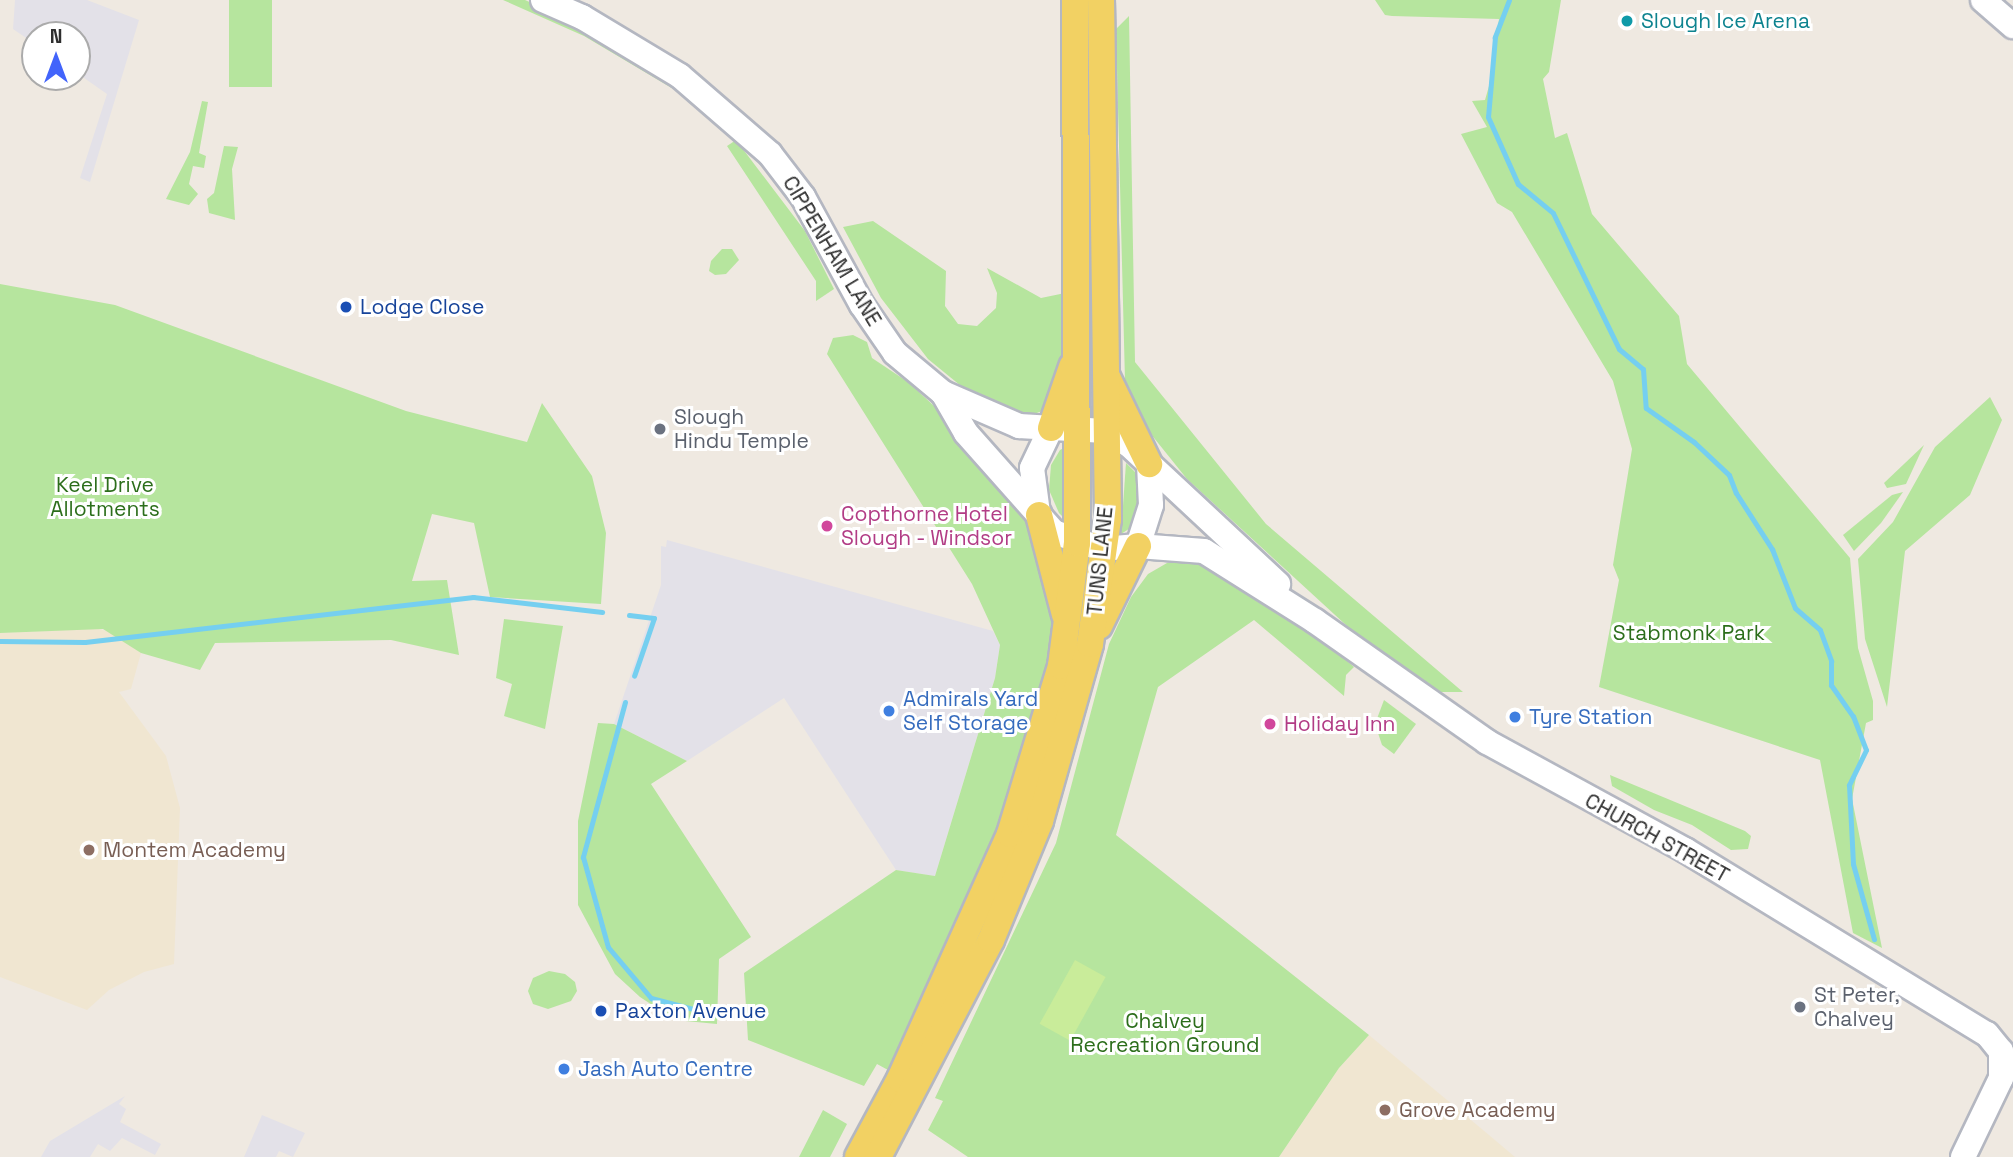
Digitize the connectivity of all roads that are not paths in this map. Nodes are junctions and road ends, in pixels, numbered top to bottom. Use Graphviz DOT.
graph roads {
  1 [pos="543,0"];
  2 [pos="1075,0"];
  3 [pos="1101,0"];
  4 [pos="1983,0"];
  5 [pos="2013,26"];
  6 [pos="1075,359"];
  7 [pos="1103,369"];
  8 [pos="943,393"];
  9 [pos="1077,427"];
  10 [pos="1051,428"];
  11 [pos="1105,431"];
  12 [pos="1149,464"];
  13 [pos="1039,515"];
  14 [pos="1090,546"];
  15 [pos="1138,546"];
  16 [pos="1066,620"];
  17 [pos="1315,621"];
  18 [pos="1090,644"];
  19 [pos="2007,1049"];
  20 [pos="908,1083"];
  21 [pos="858,1157"];
  22 [pos="878,1157"];
  23 [pos="1963,1157"];
  1 -- 8 [label="street, CIPPENHAM LANE"];
  2 -- 6 [label="main road, TUNS LANE"];
  3 -- 7 [label="main road, TUNS LANE"];
  4 -- 5 [label="street"];
  6 -- 9 [label="main road, TUNS LANE"];
  6 -- 10 [label="main road"];
  7 -- 11 [label="main road, TUNS LANE"];
  7 -- 12 [label="main road"];
  8 -- 10 [label="street, CIPPENHAM LANE"];
  8 -- 13 [label="street, CIPPENHAM LANE"];
  9 -- 10 [label="street, CIPPENHAM LANE"];
  9 -- 11 [label="street, CIPPENHAM LANE"];
  9 -- 14 [label="main road, TUNS LANE"];
  10 -- 13 [label="street"];
  11 -- 12 [label="street, CHURCH STREET"];
  11 -- 14 [label="main road, TUNS LANE"];
  12 -- 15 [label="street"];
  12 -- 17 [label="street, CHURCH STREET"];
  13 -- 14 [label="street, CIPPENHAM LANE"];
  13 -- 16 [label="main road"];
  14 -- 15 [label="street, CHURCH STREET"];
  14 -- 16 [label="main road, TUNS LANE"];
  14 -- 18 [label="main road, TUNS LANE"];
  15 -- 17 [label="street, CHURCH STREET"];
  15 -- 18 [label="main road"];
  16 -- 20 [label="main road, TUNS LANE"];
  17 -- 19 [label="street, CHURCH STREET"];
  18 -- 20 [label="main road, TUNS LANE"];
  19 -- 23 [label="street"];
  20 -- 21 [label="main road"];
  20 -- 22 [label="main road"];
}
